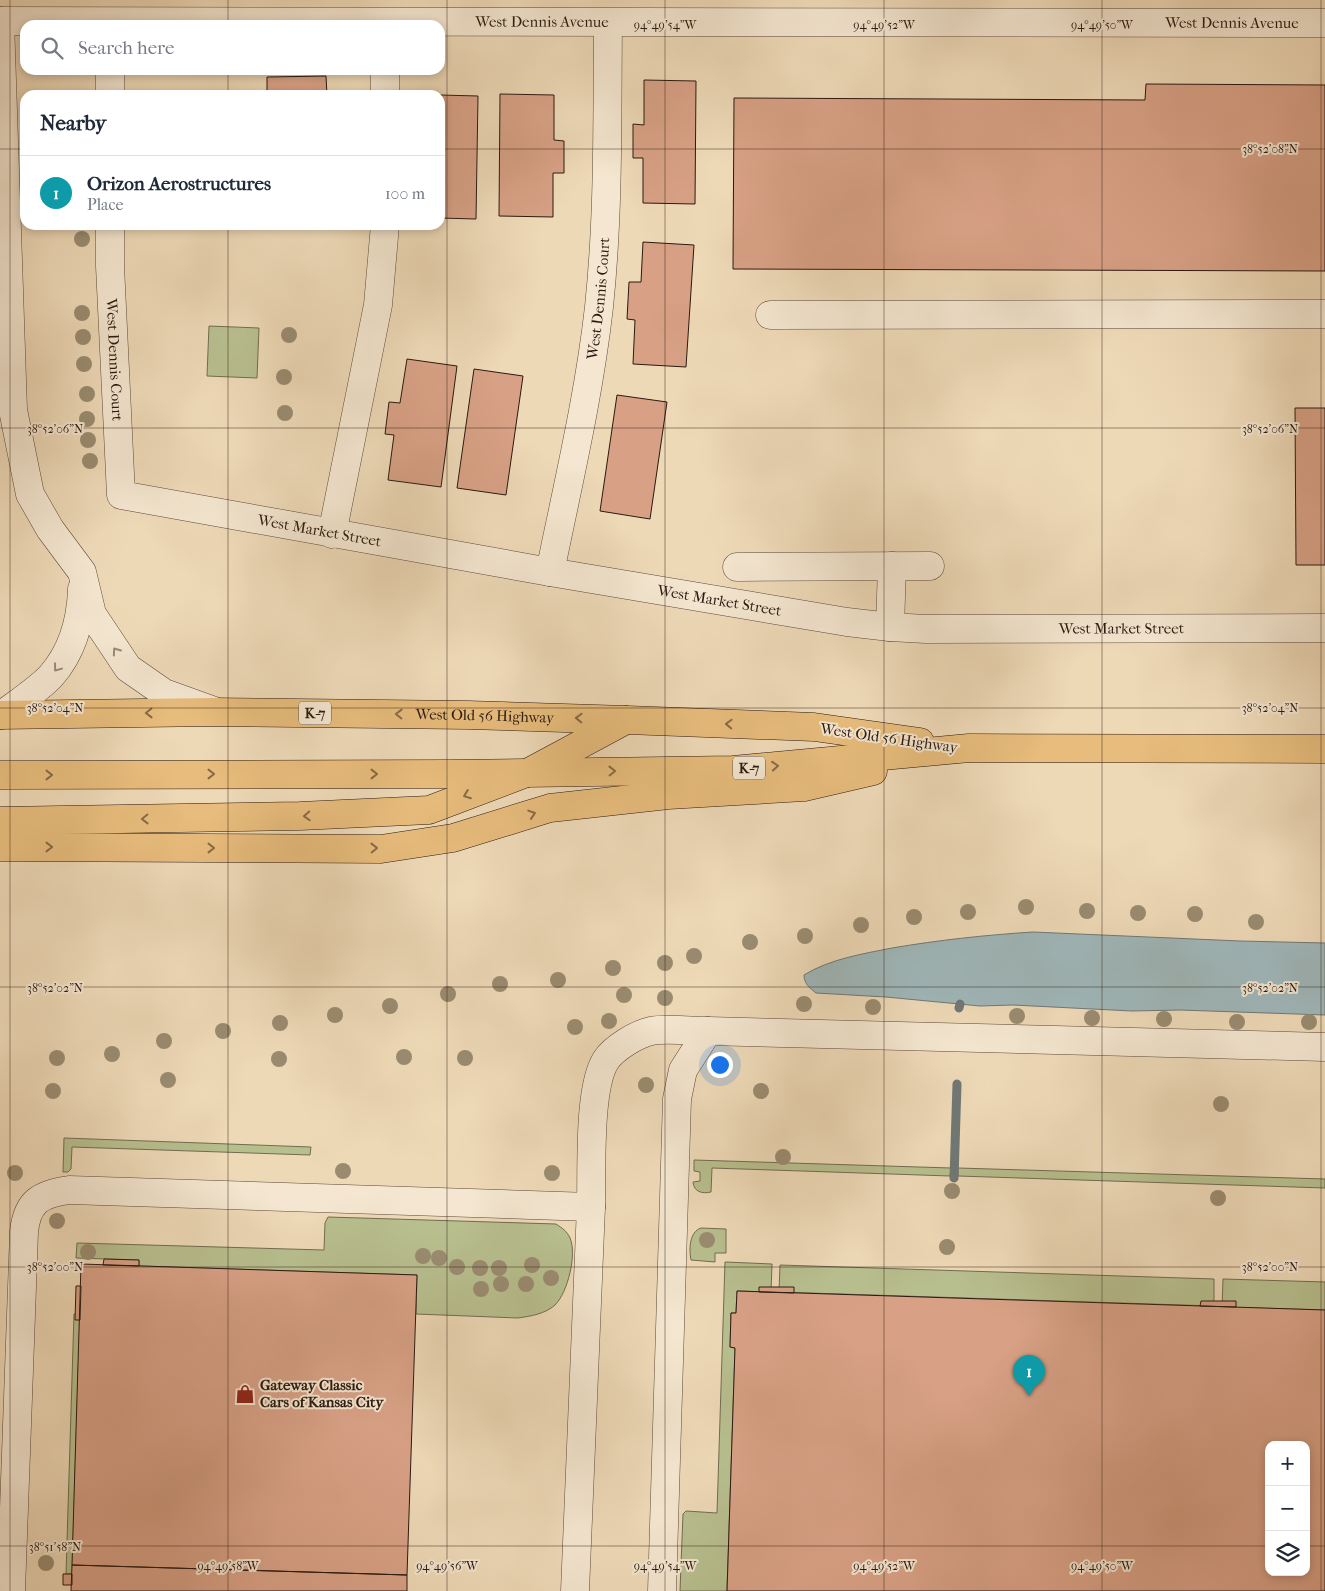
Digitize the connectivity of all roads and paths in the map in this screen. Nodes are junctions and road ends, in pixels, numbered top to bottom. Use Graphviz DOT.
graph roads {
  1 [pos="1201,12"];
  2 [pos="0,21"];
  3 [pos="20,22"];
  4 [pos="608,22"];
  5 [pos="445,23"];
  6 [pos="1325,23"];
  7 [pos="110,75"];
  8 [pos="385,75"];
  9 [pos="110,90"];
  10 [pos="385,90"];
  11 [pos="2,133"];
  12 [pos="110,230"];
  13 [pos="385,230"];
  14 [pos="1325,314"];
  15 [pos="770,315"];
  16 [pos="6,410"];
  17 [pos="121,495"];
  18 [pos="332,534"];
  19 [pos="892,566"];
  20 [pos="930,566"];
  21 [pos="737,567"];
  22 [pos="82,572"];
  23 [pos="550,572"];
  24 [pos="890,627"];
  25 [pos="1325,628"];
  26 [pos="214,712"];
  27 [pos="1,715"];
  28 [pos="627,720"];
  29 [pos="969,748"];
  30 [pos="1325,749"];
  31 [pos="528,772"];
  32 [pos="0,775"];
  33 [pos="0,821"];
  34 [pos="0,847"];
  35 [pos="708,1031"];
  36 [pos="1325,1047"];
  37 [pos="591,1207"];
  38 [pos="12,1591"];
  39 [pos="575,1591"];
  40 [pos="662,1591"];
  1 -- 4 [label="street, West Dennis Avenue"];
  1 -- 6 [label="street, West Dennis Avenue"];
  2 -- 3 [label="street, West Dennis Avenue"];
  2 -- 11 [label="street"];
  4 -- 5 [label="street, West Dennis Avenue"];
  4 -- 23 [label="street, West Dennis Court"];
  7 -- 9 [label="street"];
  8 -- 10 [label="street"];
  11 -- 16 [label="street"];
  12 -- 17 [label="street, West Dennis Court"];
  13 -- 18 [label="street"];
  14 -- 15 [label="street"];
  16 -- 22 [label="street"];
  17 -- 18 [label="street, West Market Street"];
  18 -- 23 [label="street, West Market Street"];
  19 -- 20 [label="street"];
  19 -- 21 [label="street"];
  19 -- 24 [label="street"];
  26 -- 22 [label="street, one-way"];
  22 -- 27 [label="street, one-way"];
  23 -- 24 [label="street, West Market Street"];
  24 -- 25 [label="street, West Market Street"];
  26 -- 27 [label="highway, West Old 56 Highway / K-7, one-way"];
  28 -- 26 [label="highway, West Old 56 Highway / K-7, one-way"];
  29 -- 28 [label="highway, West Old 56 Highway / K-7, one-way"];
  28 -- 31 [label="highway"];
  29 -- 30 [label="highway, West Old 56 Highway / K-7"];
  31 -- 29 [label="highway, West Old 56 Highway / K-7, one-way"];
  34 -- 29 [label="highway, one-way"];
  32 -- 31 [label="highway, West Old 56 Highway / K-7, one-way"];
  31 -- 33 [label="highway, one-way"];
  35 -- 36 [label="street"];
  35 -- 37 [label="street"];
  35 -- 40 [label="street"];
  37 -- 38 [label="street"];
  37 -- 39 [label="street"];
}
